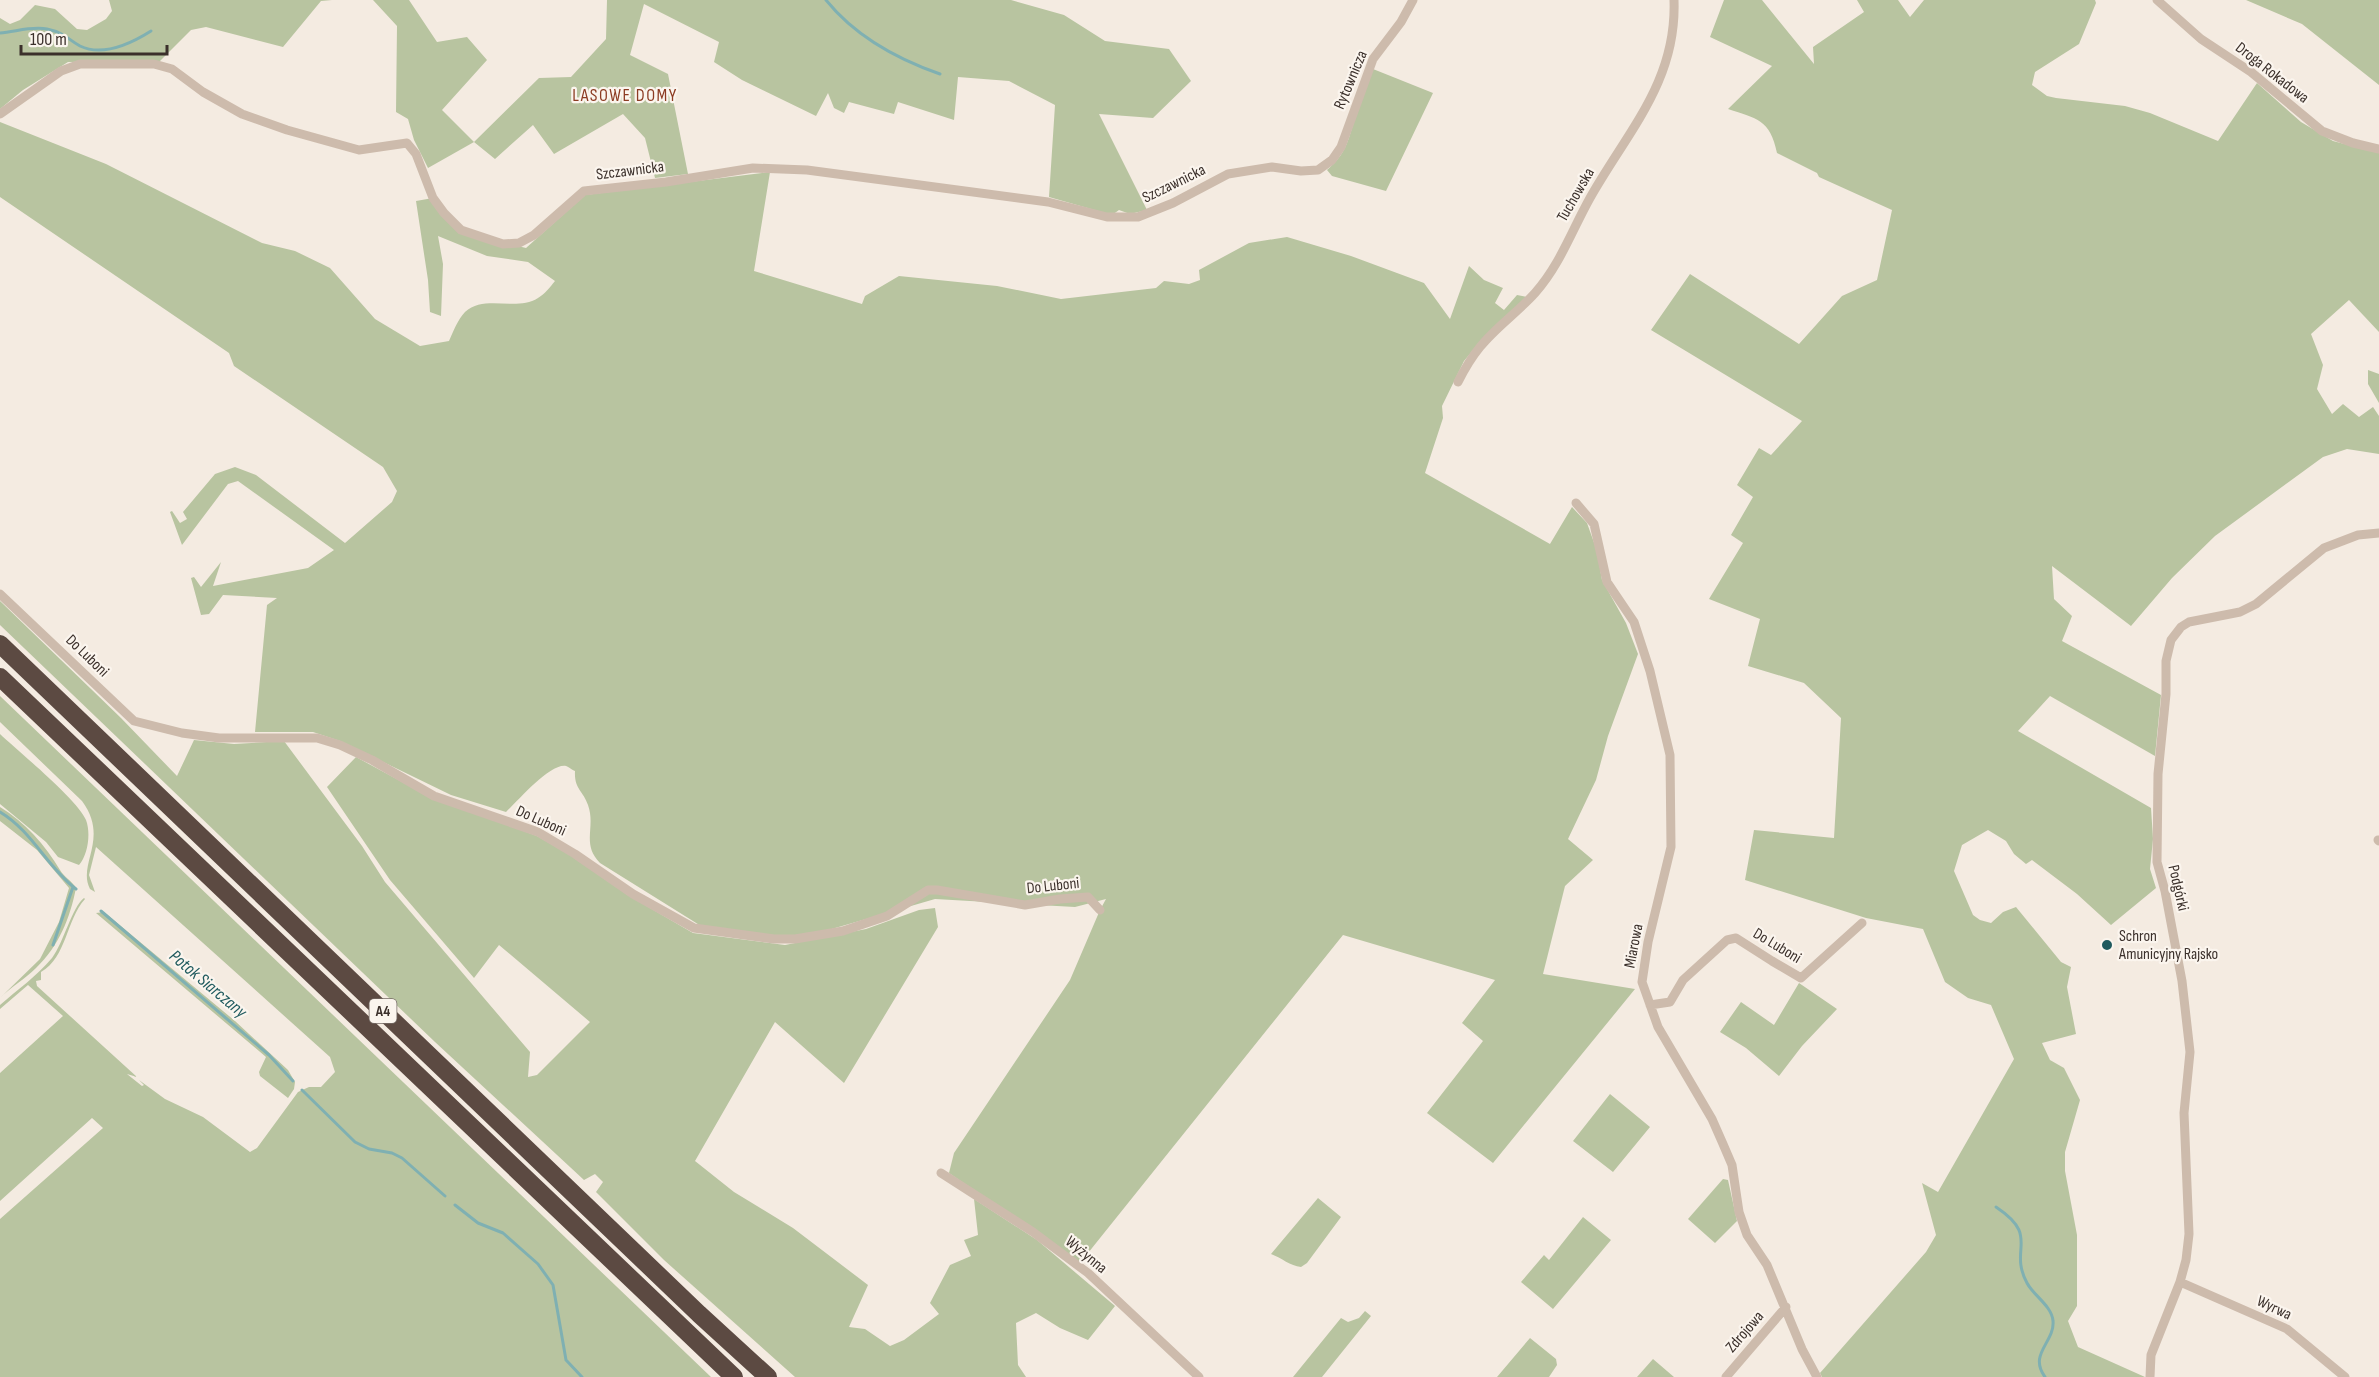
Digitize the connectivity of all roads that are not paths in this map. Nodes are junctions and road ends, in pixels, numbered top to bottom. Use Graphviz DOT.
graph roads {
  1 [pos="1413,0"];
  2 [pos="1674,0"];
  3 [pos="2157,0"];
  4 [pos="0,114"];
  5 [pos="2379,149"];
  6 [pos="1318,170"];
  7 [pos="1458,382"];
  8 [pos="1576,503"];
  9 [pos="2379,533"];
  10 [pos="0,594"];
  11 [pos="0,644"];
  12 [pos="0,676"];
  13 [pos="1100,910"];
  14 [pos="1862,923"];
  15 [pos="1650,1005"];
  16 [pos="941,1173"];
  17 [pos="2180,1282"];
  18 [pos="1786,1307"];
  19 [pos="734,1377"];
  20 [pos="768,1377"];
  21 [pos="1199,1377"];
  22 [pos="1726,1377"];
  23 [pos="1817,1377"];
  24 [pos="2150,1377"];
  25 [pos="2345,1377"];
  1 -- 6 [label="street, Rytownicza"];
  2 -- 7 [label="street, Tuchowska"];
  3 -- 5 [label="street, Droga Rokadowa"];
  4 -- 6 [label="street, Szczawnicka"];
  8 -- 15 [label="street, Miarowa"];
  9 -- 17 [label="street, Podgórki"];
  10 -- 13 [label="street, Do Luboni"];
  11 -- 20 [label="highway, A4"];
  12 -- 19 [label="highway, A4"];
  14 -- 15 [label="street, Do Luboni"];
  15 -- 18 [label="street, Miarowa"];
  16 -- 21 [label="street, Wyżynna"];
  17 -- 24 [label="street, Podgórki"];
  17 -- 25 [label="street, Wyrwa"];
  18 -- 22 [label="street, Zdrojowa"];
  18 -- 23 [label="street, Miarowa"];
}
